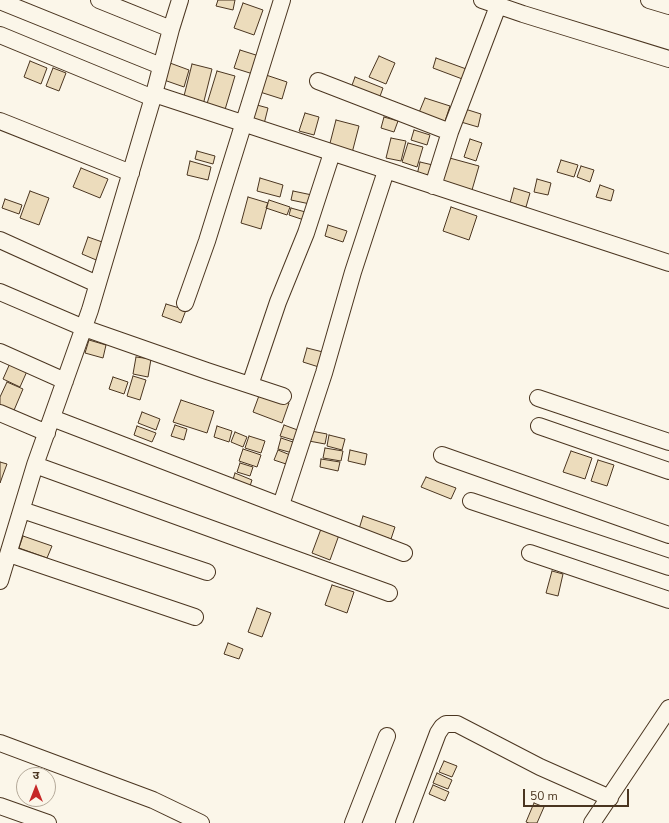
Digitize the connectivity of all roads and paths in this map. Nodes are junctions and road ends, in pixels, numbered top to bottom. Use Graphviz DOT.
graph roads {
  1 [pos="99,0"];
  2 [pos="180,0"];
  3 [pos="282,0"];
  4 [pos="482,0"];
  5 [pos="649,0"];
  6 [pos="0,1"];
  7 [pos="498,6"];
  8 [pos="669,6"];
  9 [pos="171,30"];
  10 [pos="0,35"];
  11 [pos="669,59"];
  12 [pos="161,66"];
  13 [pos="318,81"];
  14 [pos="153,96"];
  15 [pos="0,121"];
  16 [pos="243,124"];
  17 [pos="450,132"];
  18 [pos="332,153"];
  19 [pos="386,171"];
  20 [pos="131,173"];
  21 [pos="434,186"];
  22 [pos="0,240"];
  23 [pos="669,263"];
  24 [pos="97,284"];
  25 [pos="0,292"];
  26 [pos="185,303"];
  27 [pos="84,328"];
  28 [pos="0,352"];
  29 [pos="65,380"];
  30 [pos="250,385"];
  31 [pos="283,396"];
  32 [pos="538,398"];
  33 [pos="0,413"];
  34 [pos="50,426"];
  35 [pos="539,426"];
  36 [pos="669,442"];
  37 [pos="442,455"];
  38 [pos="35,465"];
  39 [pos="669,471"];
  40 [pos="471,501"];
  41 [pos="281,505"];
  42 [pos="22,510"];
  43 [pos="669,535"];
  44 [pos="530,553"];
  45 [pos="9,554"];
  46 [pos="404,554"];
  47 [pos="669,567"];
  48 [pos="208,572"];
  49 [pos="0,581"];
  50 [pos="389,593"];
  51 [pos="669,600"];
  52 [pos="195,617"];
  53 [pos="669,708"];
  54 [pos="387,736"];
  55 [pos="0,743"];
  56 [pos="610,798"];
  57 [pos="0,806"];
  58 [pos="48,823"];
  59 [pos="201,823"];
  60 [pos="353,823"];
  61 [pos="404,823"];
  62 [pos="592,823"];
  1 -- 9 [label="street"];
  2 -- 9 [label="street"];
  3 -- 16 [label="street"];
  4 -- 7 [label="street"];
  5 -- 8 [label="street"];
  6 -- 12 [label="street"];
  7 -- 11 [label="street"];
  7 -- 17 [label="street"];
  9 -- 12 [label="street"];
  10 -- 14 [label="street"];
  12 -- 14 [label="street"];
  13 -- 17 [label="street"];
  14 -- 16 [label="street"];
  14 -- 20 [label="street"];
  15 -- 20 [label="street"];
  16 -- 18 [label="street"];
  16 -- 26 [label="street"];
  17 -- 21 [label="street"];
  18 -- 19 [label="street"];
  18 -- 30 [label="street"];
  19 -- 21 [label="street"];
  19 -- 41 [label="street"];
  20 -- 24 [label="street"];
  21 -- 23 [label="street"];
  22 -- 24 [label="street"];
  24 -- 27 [label="street"];
  25 -- 27 [label="street"];
  27 -- 29 [label="street"];
  27 -- 30 [label="street"];
  28 -- 29 [label="street"];
  29 -- 34 [label="street"];
  30 -- 31 [label="street"];
  32 -- 36 [label="street"];
  33 -- 34 [label="street"];
  34 -- 38 [label="street"];
  34 -- 41 [label="street"];
  35 -- 39 [label="street"];
  37 -- 43 [label="street"];
  38 -- 42 [label="street"];
  38 -- 50 [label="street"];
  40 -- 47 [label="street"];
  41 -- 46 [label="street"];
  42 -- 45 [label="street"];
  42 -- 48 [label="street"];
  44 -- 51 [label="street"];
  45 -- 49 [label="street"];
  45 -- 52 [label="street"];
  53 -- 56 [label="street"];
  54 -- 60 [label="street"];
  55 -- 59 [label="street"];
  56 -- 61 [label="street"];
  56 -- 62 [label="street"];
  57 -- 58 [label="street"];
}
